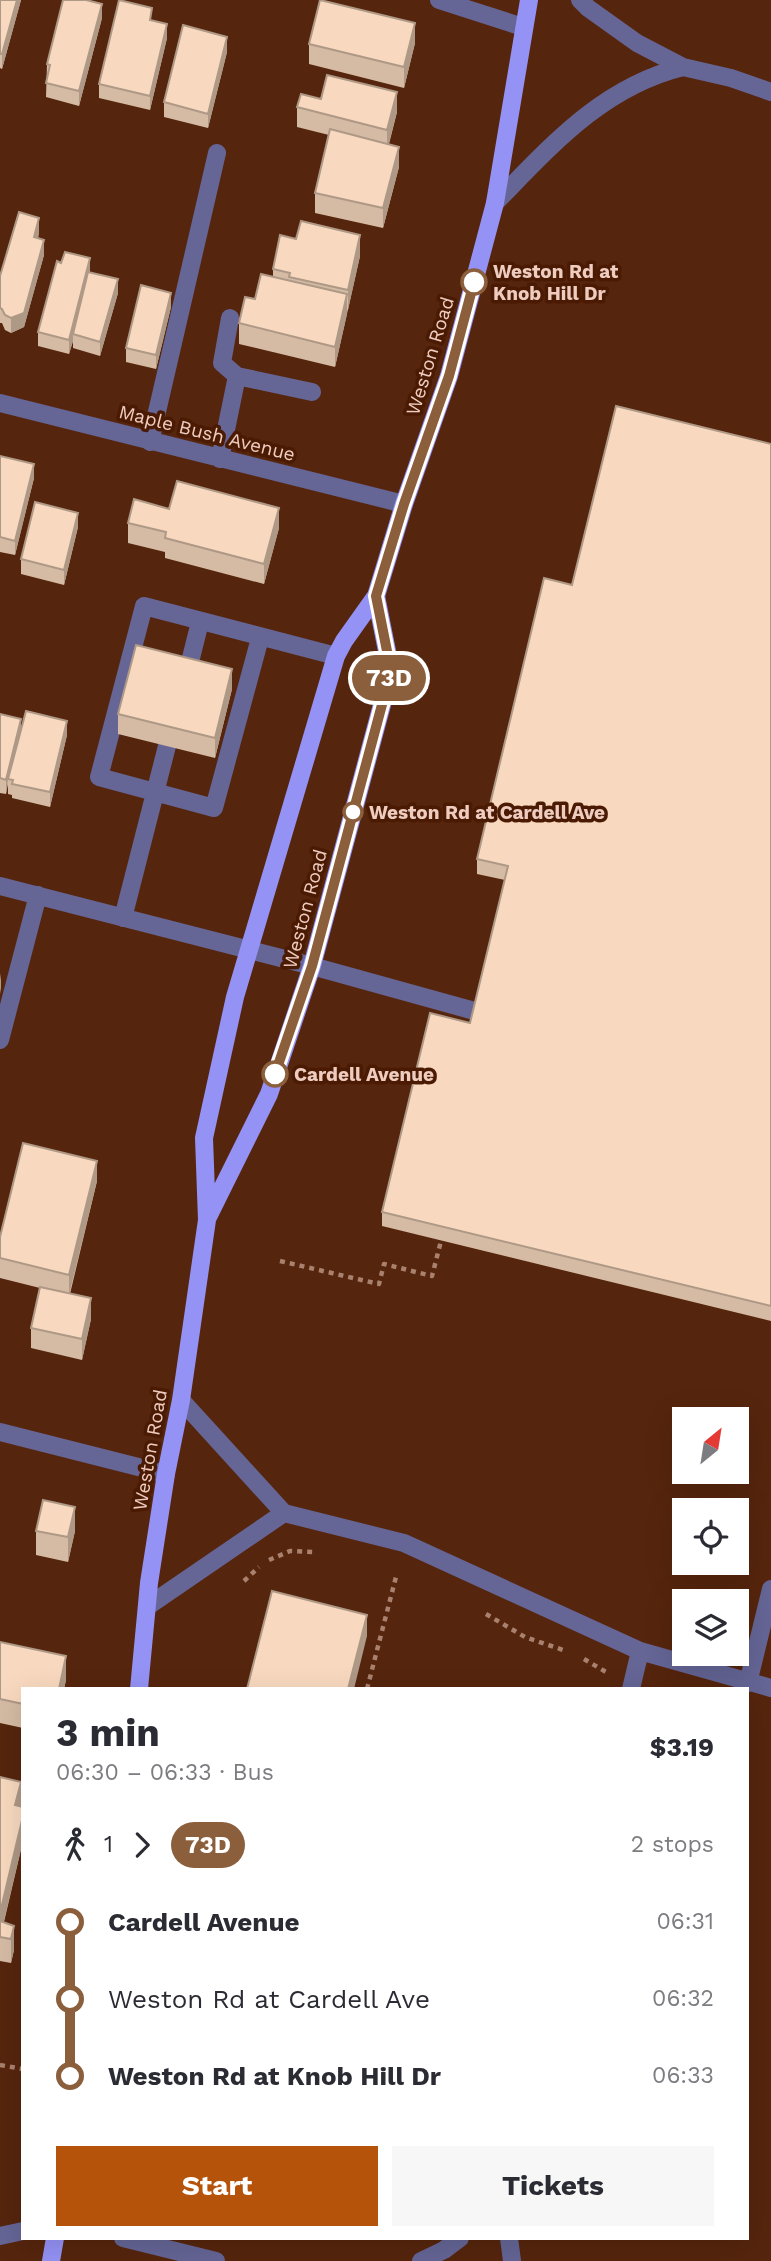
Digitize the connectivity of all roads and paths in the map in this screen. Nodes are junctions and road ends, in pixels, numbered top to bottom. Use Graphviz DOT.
graph roads {
  1 [pos="439,0"];
  2 [pos="529,0"];
  3 [pos="580,0"];
  4 [pos="523,27"];
  5 [pos="683,67"];
  6 [pos="771,92"];
  7 [pos="217,153"];
  8 [pos="495,203"];
  9 [pos="230,318"];
  10 [pos="237,376"];
  11 [pos="312,392"];
  12 [pos="0,403"];
  13 [pos="150,442"];
  14 [pos="220,458"];
  15 [pos="404,504"];
  16 [pos="376,596"];
  17 [pos="200,622"];
  18 [pos="260,638"];
  19 [pos="336,656"];
  20 [pos="186,678"];
  21 [pos="167,746"];
  22 [pos="156,793"];
  23 [pos="0,886"];
  24 [pos="38,895"];
  25 [pos="123,918"];
  26 [pos="248,950"];
  27 [pos="312,966"];
  28 [pos="478,1012"];
  29 [pos="0,1040"];
  30 [pos="207,1220"];
  31 [pos="441,1241"];
  32 [pos="280,1261"];
  33 [pos="181,1400"];
  34 [pos="0,1433"];
  35 [pos="166,1474"];
  36 [pos="284,1513"];
  37 [pos="322,1554"];
  38 [pos="386,1569"];
  39 [pos="397,1573"];
  40 [pos="406,1576"];
  41 [pos="244,1581"];
  42 [pos="771,1589"];
  43 [pos="148,1606"];
  44 [pos="484,1614"];
  45 [pos="640,1651"];
  46 [pos="748,1683"];
  47 [pos="631,1686"];
  48 [pos="139,1687"];
  49 [pos="368,1687"];
  50 [pos="771,1688"];
  51 [pos="0,2064"];
  52 [pos="21,2069"];
  53 [pos="21,2231"];
  54 [pos="0,2236"];
  55 [pos="55,2240"];
  56 [pos="131,2240"];
  57 [pos="457,2240"];
  58 [pos="509,2240"];
  59 [pos="51,2261"];
  60 [pos="216,2261"];
  61 [pos="421,2261"];
  62 [pos="512,2261"];
  1 -- 4 [label="street"];
  2 -- 4 [label="main road, Weston Road"];
  3 -- 5 [label="street"];
  4 -- 8 [label="main road, Weston Road"];
  5 -- 6 [label="street"];
  5 -- 8 [label="street"];
  7 -- 13 [label="street"];
  8 -- 15 [label="main road, Weston Road"];
  9 -- 10 [label="street"];
  10 -- 11 [label="street"];
  10 -- 14 [label="street"];
  12 -- 13 [label="street, Maple Bush Avenue"];
  13 -- 14 [label="street, Maple Bush Avenue"];
  14 -- 15 [label="street, Maple Bush Avenue"];
  15 -- 16 [label="main road, Weston Road"];
  16 -- 19 [label="main road, Weston Road"];
  16 -- 27 [label="main road, Weston Road"];
  17 -- 18 [label="street"];
  17 -- 20 [label="street"];
  17 -- 22 [label="street"];
  18 -- 19 [label="street"];
  18 -- 22 [label="street"];
  19 -- 26 [label="main road, Weston Road"];
  21 -- 22 [label="street"];
  22 -- 25 [label="street"];
  23 -- 24 [label="street"];
  24 -- 25 [label="street"];
  24 -- 29 [label="street"];
  25 -- 26 [label="street"];
  26 -- 27 [label="street"];
  26 -- 30 [label="main road, Weston Road"];
  27 -- 28 [label="street"];
  27 -- 30 [label="main road, Weston Road"];
  30 -- 33 [label="main road, Weston Road"];
  31 -- 32 [label="path"];
  33 -- 35 [label="main road, Weston Road"];
  33 -- 36 [label="street"];
  34 -- 35 [label="street"];
  35 -- 43 [label="main road, Weston Road"];
  36 -- 43 [label="street"];
  36 -- 45 [label="street"];
  37 -- 41 [label="path"];
  38 -- 39 [label="path"];
  39 -- 40 [label="path"];
  39 -- 49 [label="path"];
  42 -- 46 [label="street"];
  43 -- 48 [label="main road, Weston Road"];
  44 -- 47 [label="path"];
  45 -- 46 [label="street"];
  45 -- 47 [label="street"];
  46 -- 50 [label="street"];
  51 -- 52 [label="path"];
  53 -- 54 [label="street"];
  55 -- 59 [label="main road"];
  56 -- 60 [label="street"];
  57 -- 61 [label="street"];
  58 -- 62 [label="street"];
}
